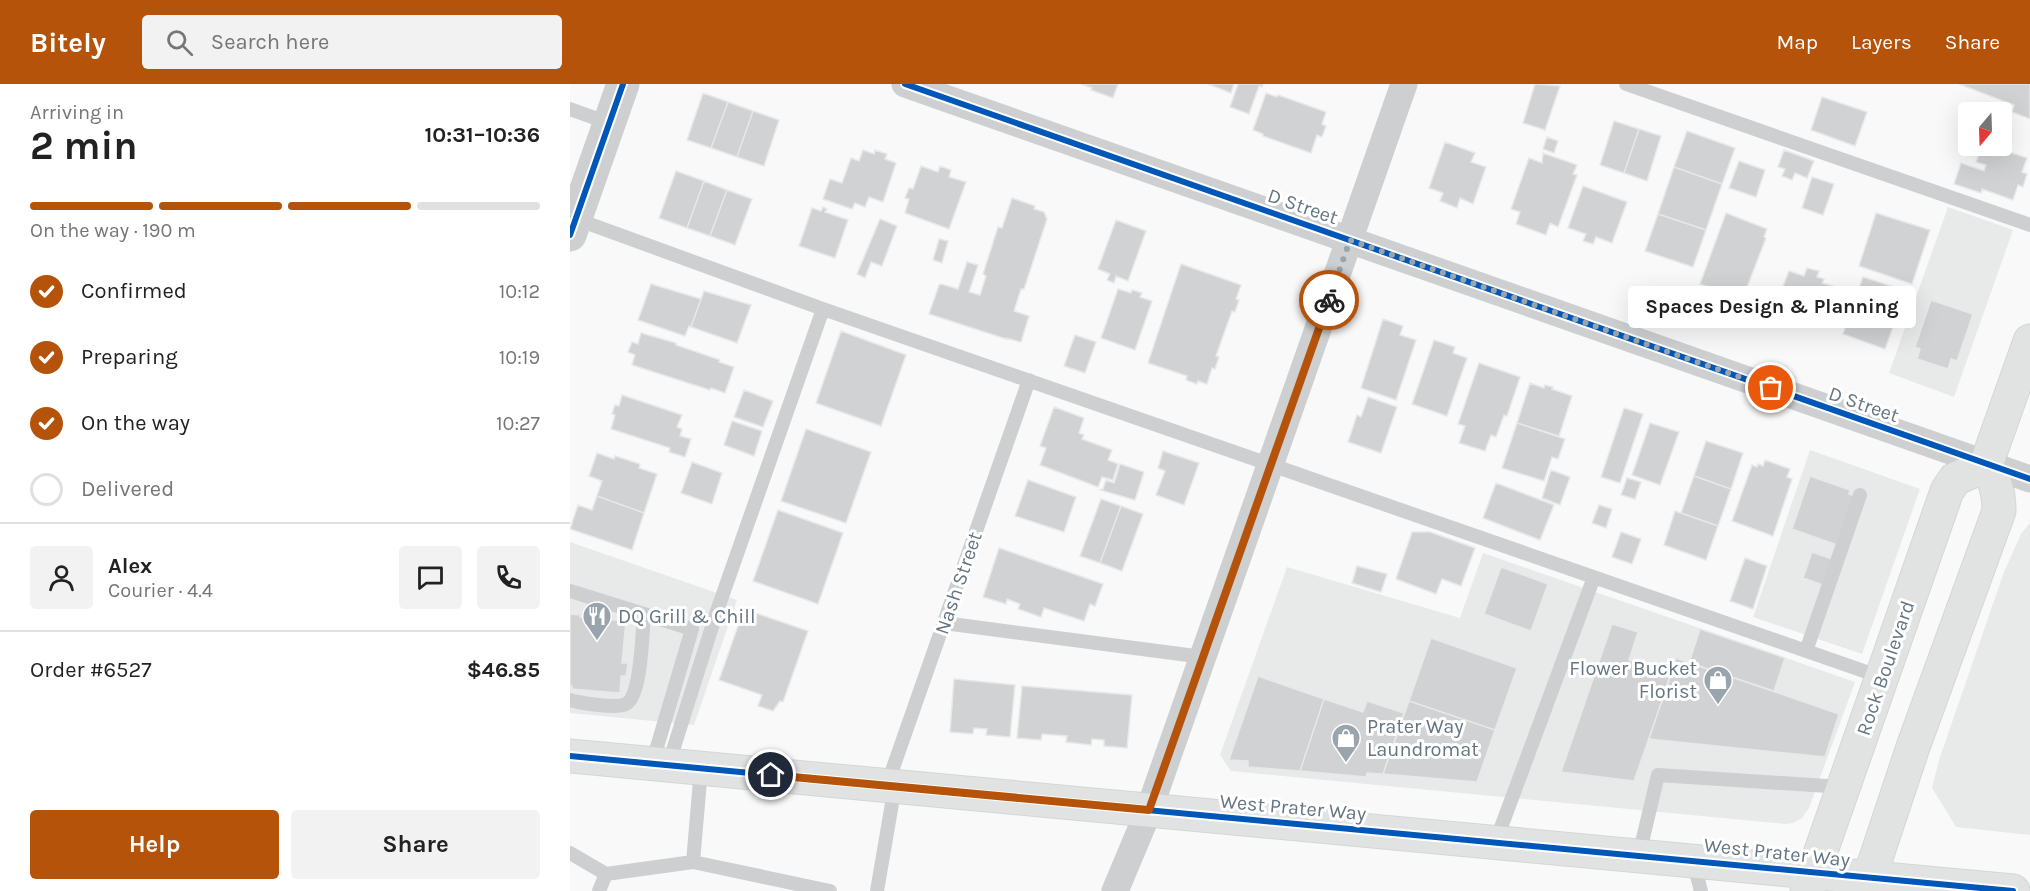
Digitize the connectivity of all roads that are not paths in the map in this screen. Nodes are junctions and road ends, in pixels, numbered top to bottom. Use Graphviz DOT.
graph roads {
  1 [pos="623,84"];
  2 [pos="905,84"];
  3 [pos="1404,84"];
  4 [pos="1626,84"];
  5 [pos="570,109"];
  6 [pos="609,123"];
  7 [pos="2030,225"];
  8 [pos="573,227"];
  9 [pos="1350,240"];
  10 [pos="823,309"];
  11 [pos="2030,341"];
  12 [pos="1029,380"];
  13 [pos="1271,464"];
  14 [pos="1986,465"];
  15 [pos="2030,479"];
  16 [pos="1860,495"];
  17 [pos="1594,577"];
  18 [pos="570,591"];
  19 [pos="644,614"];
  20 [pos="944,624"];
  21 [pos="1806,651"];
  22 [pos="1203,657"];
  23 [pos="1882,678"];
  24 [pos="570,700"];
  25 [pos="570,756"];
  26 [pos="660,765"];
  27 [pos="701,769"];
  28 [pos="891,786"];
  29 [pos="1844,788"];
  30 [pos="1149,810"];
  31 [pos="1496,842"];
  32 [pos="570,853"];
  33 [pos="1639,855"];
  34 [pos="693,862"];
  35 [pos="606,874"];
  36 [pos="1697,876"];
  37 [pos="1810,882"];
  38 [pos="1868,885"];
  39 [pos="599,891"];
  40 [pos="830,891"];
  41 [pos="877,891"];
  42 [pos="1114,891"];
  43 [pos="2013,891"];
  1 -- 6 [label="street"];
  2 -- 9 [label="street, D Street"];
  3 -- 9 [label="street"];
  4 -- 7 [label="lane"];
  5 -- 6 [label="lane"];
  6 -- 8 [label="street"];
  8 -- 10 [label="lane"];
  9 -- 13 [label="street"];
  9 -- 14 [label="street, D Street"];
  10 -- 12 [label="lane"];
  10 -- 26 [label="lane"];
  11 -- 14 [label="main road"];
  12 -- 13 [label="lane"];
  12 -- 20 [label="lane, Nash Street"];
  13 -- 17 [label="lane"];
  13 -- 22 [label="street"];
  14 -- 15 [label="street, D Street"];
  14 -- 23 [label="main road, Rock Boulevard"];
  14 -- 38 [label="main road"];
  16 -- 21 [label="lane"];
  17 -- 21 [label="lane"];
  17 -- 31 [label="lane"];
  18 -- 19 [label="lane"];
  19 -- 24 [label="lane"];
  19 -- 26 [label="lane"];
  20 -- 22 [label="lane"];
  20 -- 28 [label="lane, Nash Street"];
  21 -- 23 [label="lane"];
  22 -- 30 [label="street"];
  23 -- 29 [label="main road, Rock Boulevard"];
  25 -- 26 [label="main road, West Prater Way"];
  26 -- 27 [label="main road, West Prater Way"];
  27 -- 28 [label="main road, West Prater Way"];
  27 -- 34 [label="lane"];
  28 -- 30 [label="main road, West Prater Way"];
  28 -- 41 [label="lane, Nash Street"];
  29 -- 33 [label="lane"];
  29 -- 37 [label="main road, Rock Boulevard"];
  30 -- 31 [label="main road, West Prater Way"];
  30 -- 42 [label="street"];
  31 -- 33 [label="main road, West Prater Way"];
  32 -- 35 [label="lane"];
  33 -- 36 [label="main road, West Prater Way"];
  34 -- 35 [label="lane"];
  34 -- 40 [label="lane"];
  35 -- 39 [label="lane"];
  36 -- 37 [label="main road, West Prater Way"];
  37 -- 38 [label="main road, West Prater Way"];
  38 -- 43 [label="main road, West Prater Way"];
}
